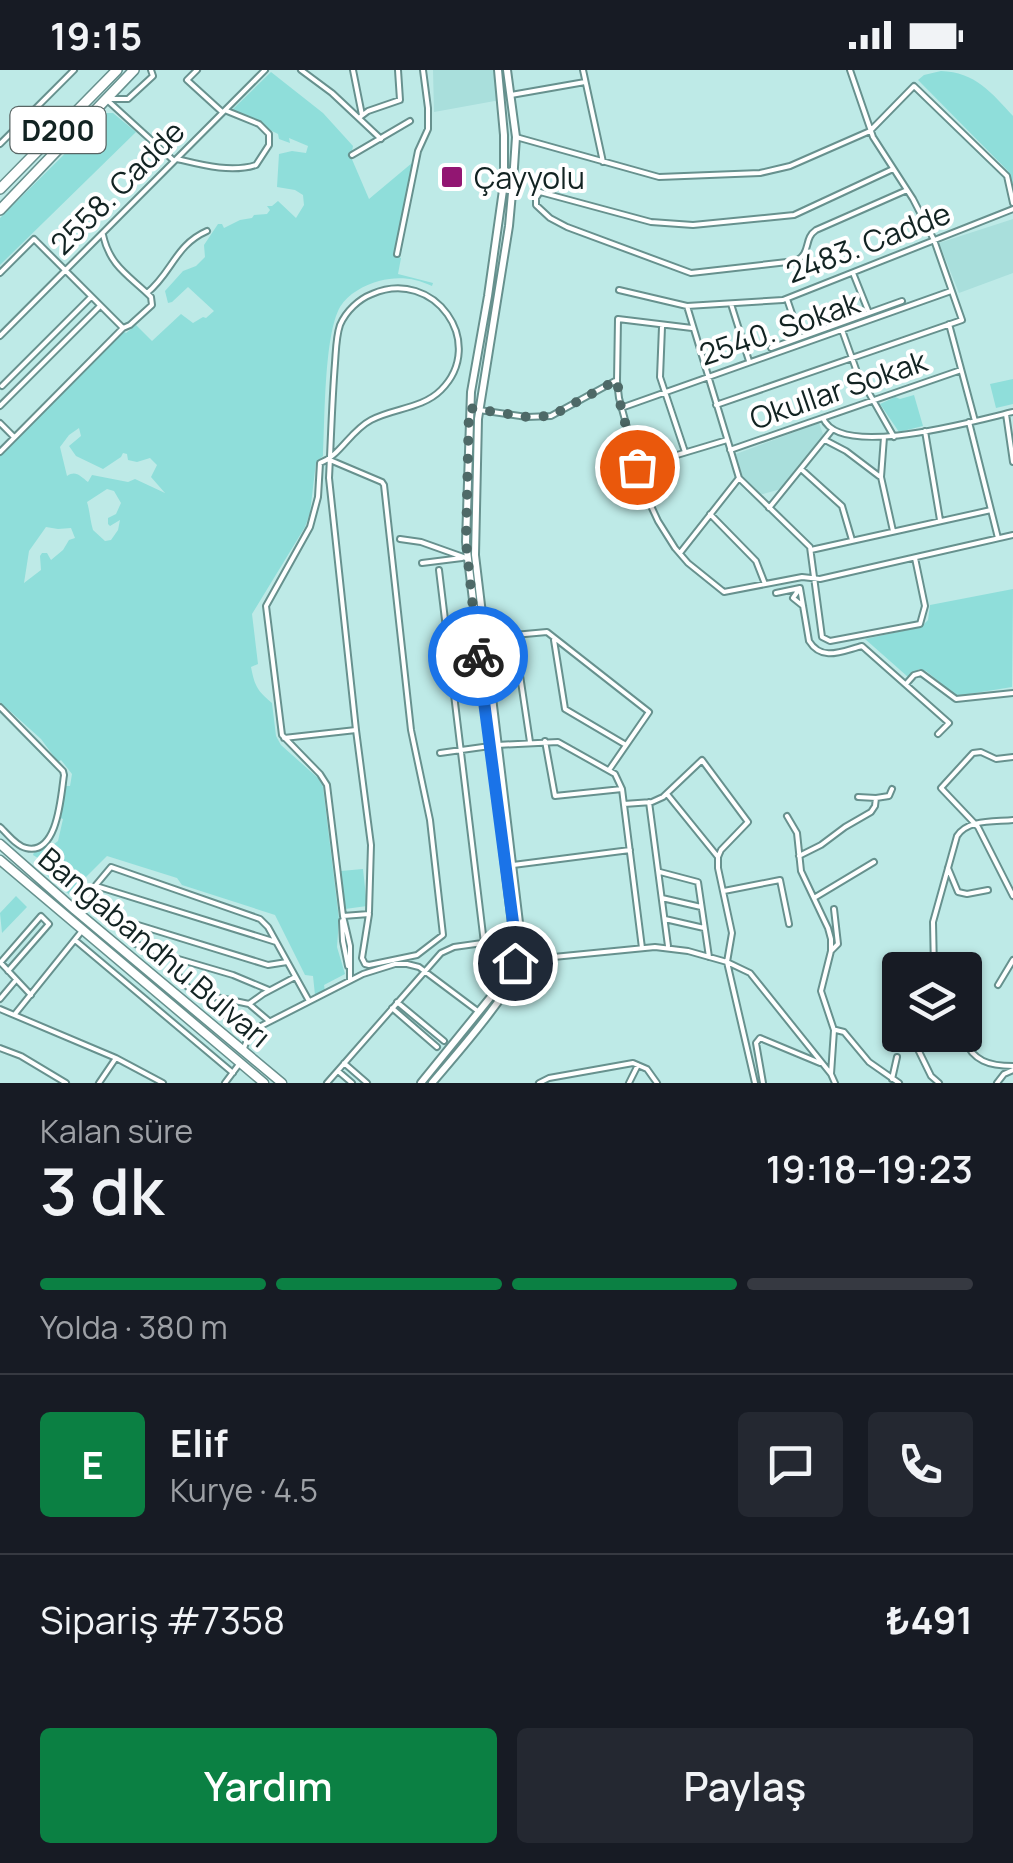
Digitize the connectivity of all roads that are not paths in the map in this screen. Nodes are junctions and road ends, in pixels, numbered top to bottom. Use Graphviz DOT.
graph roads {
  1 [pos="74,70"];
  2 [pos="117,70"];
  3 [pos="134,70"];
  4 [pos="151,70"];
  5 [pos="197,70"];
  6 [pos="265,70"];
  7 [pos="301,70"];
  8 [pos="354,70"];
  9 [pos="398,70"];
  10 [pos="423,70"];
  11 [pos="498,70"];
  12 [pos="508,70"];
  13 [pos="582,70"];
  14 [pos="850,70"];
  15 [pos="584,82"];
  16 [pos="511,94"];
  17 [pos="106,99"];
  18 [pos="224,111"];
  19 [pos="360,116"];
  20 [pos="410,121"];
  21 [pos="870,130"];
  22 [pos="504,135"];
  23 [pos="516,137"];
  24 [pos="381,138"];
  25 [pos="0,144"];
  26 [pos="352,155"];
  27 [pos="175,160"];
  28 [pos="603,162"];
  29 [pos="893,168"];
  30 [pos="0,190"];
  31 [pos="908,190"];
  32 [pos="1013,206"];
  33 [pos="0,210"];
  34 [pos="499,226"];
  35 [pos="509,226"];
  36 [pos="207,231"];
  37 [pos="102,234"];
  38 [pos="934,240"];
  39 [pos="397,254"];
  40 [pos="66,271"];
  41 [pos="0,273"];
  42 [pos="853,273"];
  43 [pos="619,290"];
  44 [pos="952,291"];
  45 [pos="147,293"];
  46 [pos="91,296"];
  47 [pos="787,299"];
  48 [pos="902,301"];
  49 [pos="731,304"];
  50 [pos="100,306"];
  51 [pos="686,306"];
  52 [pos="869,313"];
  53 [pos="662,324"];
  54 [pos="949,324"];
  55 [pos="123,328"];
  56 [pos="692,328"];
  57 [pos="842,330"];
  58 [pos="819,335"];
  59 [pos="0,336"];
  60 [pos="801,338"];
  61 [pos="771,348"];
  62 [pos="852,358"];
  63 [pos="750,362"];
  64 [pos="961,370"];
  65 [pos="707,378"];
  66 [pos="617,380"];
  67 [pos="2,386"];
  68 [pos="664,393"];
  69 [pos="873,400"];
  70 [pos="0,406"];
  71 [pos="716,406"];
  72 [pos="469,408"];
  73 [pos="621,408"];
  74 [pos="480,410"];
  75 [pos="1013,412"];
  76 [pos="1006,414"];
  77 [pos="822,418"];
  78 [pos="972,421"];
  79 [pos="0,422"];
  80 [pos="832,430"];
  81 [pos="925,431"];
  82 [pos="14,437"];
  83 [pos="884,437"];
  84 [pos="894,437"];
  85 [pos="727,440"];
  86 [pos="824,440"];
  87 [pos="730,450"];
  88 [pos="0,452"];
  89 [pos="685,452"];
  90 [pos="330,460"];
  91 [pos="1013,462"];
  92 [pos="637,467"];
  93 [pos="801,469"];
  94 [pos="881,477"];
  95 [pos="739,478"];
  96 [pos="769,508"];
  97 [pos="991,510"];
  98 [pos="710,514"];
  99 [pos="940,521"];
  100 [pos="893,531"];
  101 [pos="1013,535"];
  102 [pos="998,538"];
  103 [pos="400,539"];
  104 [pos="852,540"];
  105 [pos="811,550"];
  106 [pos="679,554"];
  107 [pos="466,558"];
  108 [pos="915,558"];
  109 [pos="422,563"];
  110 [pos="439,570"];
  111 [pos="814,579"];
  112 [pos="765,584"];
  113 [pos="776,593"];
  114 [pos="554,637"];
  115 [pos="906,685"];
  116 [pos="1013,692"];
  117 [pos="0,708"];
  118 [pos="356,730"];
  119 [pos="938,734"];
  120 [pos="284,738"];
  121 [pos="545,741"];
  122 [pos="530,742"];
  123 [pos="626,744"];
  124 [pos="494,746"];
  125 [pos="461,750"];
  126 [pos="440,752"];
  127 [pos="1013,757"];
  128 [pos="609,770"];
  129 [pos="622,789"];
  130 [pos="892,789"];
  131 [pos="667,794"];
  132 [pos="858,797"];
  133 [pos="876,798"];
  134 [pos="649,802"];
  135 [pos="624,804"];
  136 [pos="786,816"];
  137 [pos="1013,820"];
  138 [pos="976,824"];
  139 [pos="0,827"];
  140 [pos="0,844"];
  141 [pos="630,850"];
  142 [pos="799,856"];
  143 [pos="718,857"];
  144 [pos="0,860"];
  145 [pos="874,862"];
  146 [pos="513,865"];
  147 [pos="948,868"];
  148 [pos="658,871"];
  149 [pos="96,886"];
  150 [pos="988,890"];
  151 [pos="724,891"];
  152 [pos="1013,896"];
  153 [pos="85,898"];
  154 [pos="662,898"];
  155 [pos="814,898"];
  156 [pos="702,907"];
  157 [pos="834,909"];
  158 [pos="75,910"];
  159 [pos="369,914"];
  160 [pos="343,916"];
  161 [pos="665,918"];
  162 [pos="125,921"];
  163 [pos="790,924"];
  164 [pos="705,928"];
  165 [pos="82,931"];
  166 [pos="515,939"];
  167 [pos="75,940"];
  168 [pos="276,942"];
  169 [pos="484,943"];
  170 [pos="642,948"];
  171 [pos="668,948"];
  172 [pos="831,951"];
  173 [pos="934,952"];
  174 [pos="710,957"];
  175 [pos="174,958"];
  176 [pos="519,960"];
  177 [pos="1013,960"];
  178 [pos="287,962"];
  179 [pos="727,962"];
  180 [pos="3,967"];
  181 [pos="424,971"];
  182 [pos="295,977"];
  183 [pos="16,980"];
  184 [pos="350,980"];
  185 [pos="998,985"];
  186 [pos="269,990"];
  187 [pos="31,994"];
  188 [pos="212,996"];
  189 [pos="0,999"];
  190 [pos="309,1001"];
  191 [pos="397,1002"];
  192 [pos="249,1004"];
  193 [pos="0,1008"];
  194 [pos="392,1008"];
  195 [pos="479,1012"];
  196 [pos="16,1014"];
  197 [pos="268,1021"];
  198 [pos="834,1030"];
  199 [pos="248,1037"];
  200 [pos="444,1041"];
  201 [pos="438,1047"];
  202 [pos="0,1048"];
  203 [pos="243,1051"];
  204 [pos="919,1052"];
  205 [pos="971,1052"];
  206 [pos="897,1056"];
  207 [pos="116,1058"];
  208 [pos="240,1063"];
  209 [pos="344,1063"];
  210 [pos="638,1064"];
  211 [pos="825,1065"];
  212 [pos="1013,1068"];
  213 [pos="338,1071"];
  214 [pos="233,1073"];
  215 [pos="831,1074"];
  216 [pos="892,1079"];
  217 [pos="66,1083"];
  218 [pos="98,1083"];
  219 [pos="163,1083"];
  220 [pos="226,1083"];
  221 [pos="264,1083"];
  222 [pos="282,1083"];
  223 [pos="327,1083"];
  224 [pos="352,1083"];
  225 [pos="367,1083"];
  226 [pos="421,1083"];
  227 [pos="432,1083"];
  228 [pos="538,1083"];
  229 [pos="629,1083"];
  230 [pos="657,1083"];
  231 [pos="755,1083"];
  232 [pos="763,1083"];
  233 [pos="835,1083"];
  234 [pos="900,1083"];
  235 [pos="938,1083"];
  236 [pos="998,1083"];
  1 -- 25 [label="street"];
  2 -- 30 [label="highway, D200"];
  3 -- 17 [label="highway, D200"];
  4 -- 17 [label="street"];
  5 -- 18 [label="street"];
  6 -- 18 [label="street, 2558. Cadde"];
  7 -- 19 [label="street"];
  8 -- 19 [label="street"];
  9 -- 19 [label="street"];
  10 -- 39 [label="street"];
  11 -- 22 [label="main road"];
  12 -- 16 [label="main road"];
  13 -- 15 [label="street"];
  14 -- 21 [label="street"];
  15 -- 16 [label="street"];
  15 -- 28 [label="street"];
  16 -- 23 [label="main road"];
  17 -- 27 [label="street"];
  17 -- 33 [label="highway, D200"];
  18 -- 27 [label="street, 2558. Cadde"];
  18 -- 27 [label="street"];
  19 -- 24 [label="street"];
  20 -- 24 [label="street"];
  21 -- 28 [label="street"];
  21 -- 29 [label="street"];
  21 -- 32 [label="street"];
  22 -- 23 [label="main road"];
  22 -- 34 [label="main road"];
  23 -- 28 [label="street"];
  23 -- 35 [label="main road"];
  24 -- 26 [label="street"];
  27 -- 37 [label="street, 2558. Cadde"];
  29 -- 31 [label="street"];
  29 -- 31 [label="street"];
  31 -- 38 [label="street"];
  32 -- 38 [label="street, 2483. Cadde"];
  34 -- 35 [label="main road"];
  34 -- 72 [label="main road"];
  35 -- 74 [label="main road"];
  36 -- 45 [label="street"];
  37 -- 40 [label="street, 2558. Cadde"];
  37 -- 45 [label="street"];
  38 -- 42 [label="street, 2483. Cadde"];
  38 -- 44 [label="street"];
  40 -- 41 [label="street"];
  40 -- 46 [label="street"];
  40 -- 59 [label="street, 2558. Cadde"];
  42 -- 47 [label="street, 2483. Cadde"];
  42 -- 52 [label="street"];
  43 -- 51 [label="street, 2483. Cadde"];
  44 -- 54 [label="street"];
  44 -- 57 [label="street, 2540. Sokak"];
  45 -- 55 [label="street"];
  46 -- 50 [label="street"];
  46 -- 67 [label="street"];
  47 -- 49 [label="street, 2483. Cadde"];
  47 -- 60 [label="street"];
  48 -- 52 [label="street"];
  49 -- 51 [label="street, 2483. Cadde"];
  49 -- 63 [label="street"];
  50 -- 55 [label="street"];
  50 -- 70 [label="street"];
  51 -- 56 [label="street"];
  52 -- 58 [label="street"];
  53 -- 56 [label="street"];
  53 -- 66 [label="street"];
  53 -- 68 [label="street"];
  54 -- 62 [label="street"];
  54 -- 64 [label="street"];
  55 -- 82 [label="street"];
  56 -- 65 [label="street"];
  57 -- 58 [label="street, 2540. Sokak"];
  57 -- 62 [label="street"];
  58 -- 60 [label="street"];
  58 -- 63 [label="street, 2540. Sokak"];
  60 -- 61 [label="street"];
  62 -- 69 [label="street"];
  62 -- 71 [label="street"];
  63 -- 65 [label="street, 2540. Sokak"];
  64 -- 69 [label="street, Okullar Sokak"];
  64 -- 78 [label="street"];
  65 -- 68 [label="street, 2540. Sokak"];
  65 -- 71 [label="street"];
  66 -- 73 [label="street"];
  66 -- 74 [label="street"];
  68 -- 73 [label="street, 2540. Sokak"];
  68 -- 89 [label="street"];
  69 -- 77 [label="street, Okullar Sokak"];
  69 -- 84 [label="street"];
  71 -- 85 [label="street"];
  72 -- 74 [label="main road"];
  72 -- 107 [label="main road"];
  73 -- 92 [label="street"];
  74 -- 124 [label="main road"];
  75 -- 76 [label="street"];
  76 -- 78 [label="street"];
  76 -- 91 [label="street"];
  77 -- 80 [label="street"];
  77 -- 87 [label="street, Okullar Sokak"];
  78 -- 81 [label="street"];
  78 -- 97 [label="street"];
  79 -- 82 [label="street"];
  80 -- 83 [label="street"];
  80 -- 86 [label="street"];
  81 -- 84 [label="street"];
  81 -- 99 [label="street"];
  82 -- 88 [label="street"];
  83 -- 84 [label="street"];
  83 -- 94 [label="street"];
  85 -- 87 [label="street"];
  85 -- 89 [label="street"];
  86 -- 93 [label="street"];
  86 -- 94 [label="street"];
  87 -- 95 [label="street"];
  89 -- 92 [label="street"];
  90 -- 90 [label="street"];
  90 -- 118 [label="street"];
  90 -- 120 [label="street"];
  90 -- 159 [label="street"];
  92 -- 106 [label="street"];
  93 -- 96 [label="street"];
  93 -- 104 [label="street"];
  94 -- 100 [label="street"];
  95 -- 96 [label="street"];
  95 -- 98 [label="street"];
  96 -- 105 [label="street"];
  97 -- 99 [label="street"];
  97 -- 102 [label="street"];
  98 -- 106 [label="street"];
  98 -- 112 [label="street"];
  99 -- 100 [label="street"];
  100 -- 104 [label="street"];
  101 -- 102 [label="street"];
  102 -- 108 [label="street"];
  103 -- 107 [label="street"];
  104 -- 105 [label="street"];
  105 -- 111 [label="street"];
  106 -- 112 [label="street"];
  107 -- 109 [label="street"];
  107 -- 124 [label="main road"];
  108 -- 111 [label="street"];
  108 -- 111 [label="street"];
  110 -- 125 [label="street"];
  111 -- 112 [label="street"];
  113 -- 115 [label="street"];
  114 -- 122 [label="street"];
  114 -- 123 [label="street"];
  114 -- 123 [label="street"];
  115 -- 116 [label="street"];
  115 -- 119 [label="street"];
  117 -- 139 [label="street"];
  118 -- 120 [label="street"];
  118 -- 159 [label="street"];
  120 -- 160 [label="street"];
  121 -- 122 [label="street"];
  121 -- 128 [label="street"];
  121 -- 129 [label="street"];
  122 -- 124 [label="street"];
  123 -- 128 [label="street"];
  124 -- 125 [label="street"];
  124 -- 146 [label="main road"];
  124 -- 166 [label="main road"];
  125 -- 126 [label="street"];
  125 -- 169 [label="street"];
  127 -- 138 [label="street"];
  128 -- 129 [label="street"];
  129 -- 135 [label="street"];
  130 -- 133 [label="street"];
  131 -- 134 [label="street"];
  131 -- 143 [label="street"];
  131 -- 143 [label="street"];
  132 -- 133 [label="street"];
  133 -- 142 [label="street"];
  134 -- 135 [label="street"];
  134 -- 148 [label="street"];
  135 -- 141 [label="street"];
  136 -- 142 [label="street"];
  137 -- 138 [label="street"];
  138 -- 147 [label="street"];
  138 -- 152 [label="street"];
  140 -- 158 [label="main road, Bangabandhu Bulvarı"];
  141 -- 146 [label="street"];
  141 -- 170 [label="street"];
  142 -- 155 [label="street"];
  143 -- 151 [label="street"];
  144 -- 165 [label="main road, Bangabandhu Bulvarı"];
  145 -- 155 [label="street"];
  146 -- 176 [label="main road"];
  147 -- 150 [label="street"];
  147 -- 173 [label="street"];
  148 -- 154 [label="street"];
  148 -- 156 [label="street"];
  149 -- 153 [label="street"];
  149 -- 168 [label="street"];
  149 -- 168 [label="street"];
  151 -- 163 [label="street"];
  151 -- 179 [label="street"];
  153 -- 158 [label="street"];
  153 -- 162 [label="street"];
  154 -- 156 [label="street"];
  154 -- 161 [label="street"];
  155 -- 172 [label="street"];
  156 -- 164 [label="street"];
  157 -- 172 [label="street"];
  158 -- 203 [label="main road, Bangabandhu Bulvarı"];
  159 -- 160 [label="street"];
  160 -- 184 [label="street"];
  161 -- 164 [label="street"];
  161 -- 171 [label="street"];
  162 -- 175 [label="street"];
  162 -- 178 [label="street"];
  164 -- 174 [label="street"];
  165 -- 167 [label="street"];
  165 -- 208 [label="main road, Bangabandhu Bulvarı"];
  166 -- 169 [label="street"];
  166 -- 176 [label="main road"];
  167 -- 187 [label="street"];
  167 -- 214 [label="street"];
  168 -- 178 [label="street"];
  169 -- 181 [label="street"];
  170 -- 171 [label="street"];
  170 -- 176 [label="street"];
  171 -- 174 [label="street"];
  172 -- 198 [label="street"];
  174 -- 179 [label="street"];
  175 -- 186 [label="street"];
  175 -- 188 [label="street"];
  176 -- 195 [label="main road"];
  176 -- 227 [label="main road"];
  177 -- 185 [label="street"];
  178 -- 182 [label="street"];
  179 -- 211 [label="street"];
  179 -- 231 [label="street"];
  180 -- 180 [label="street"];
  180 -- 183 [label="street"];
  181 -- 184 [label="street"];
  181 -- 191 [label="street"];
  181 -- 195 [label="street"];
  182 -- 186 [label="street"];
  182 -- 190 [label="street"];
  183 -- 187 [label="street"];
  183 -- 189 [label="street"];
  184 -- 190 [label="street"];
  186 -- 192 [label="street"];
  187 -- 196 [label="street"];
  188 -- 192 [label="street"];
  188 -- 199 [label="street"];
  190 -- 197 [label="street"];
  191 -- 194 [label="street"];
  191 -- 200 [label="street"];
  192 -- 197 [label="street"];
  193 -- 196 [label="street"];
  194 -- 201 [label="street"];
  194 -- 209 [label="street"];
  195 -- 226 [label="main road"];
  196 -- 207 [label="street"];
  197 -- 199 [label="street"];
  198 -- 215 [label="street"];
  198 -- 216 [label="street"];
  199 -- 203 [label="street"];
  202 -- 217 [label="street"];
  203 -- 208 [label="main road"];
  203 -- 222 [label="main road, Bangabandhu Bulvarı"];
  204 -- 235 [label="street"];
  205 -- 212 [label="street"];
  206 -- 216 [label="street"];
  207 -- 218 [label="street"];
  207 -- 219 [label="street"];
  208 -- 214 [label="street"];
  208 -- 221 [label="main road, Bangabandhu Bulvarı"];
  209 -- 213 [label="street"];
  209 -- 225 [label="street"];
  210 -- 228 [label="street"];
  210 -- 229 [label="street"];
  210 -- 230 [label="street"];
  211 -- 215 [label="street"];
  211 -- 232 [label="street"];
  212 -- 236 [label="street"];
  213 -- 223 [label="street"];
  213 -- 224 [label="street"];
  214 -- 220 [label="street"];
  215 -- 233 [label="street"];
  216 -- 234 [label="street"];
}
